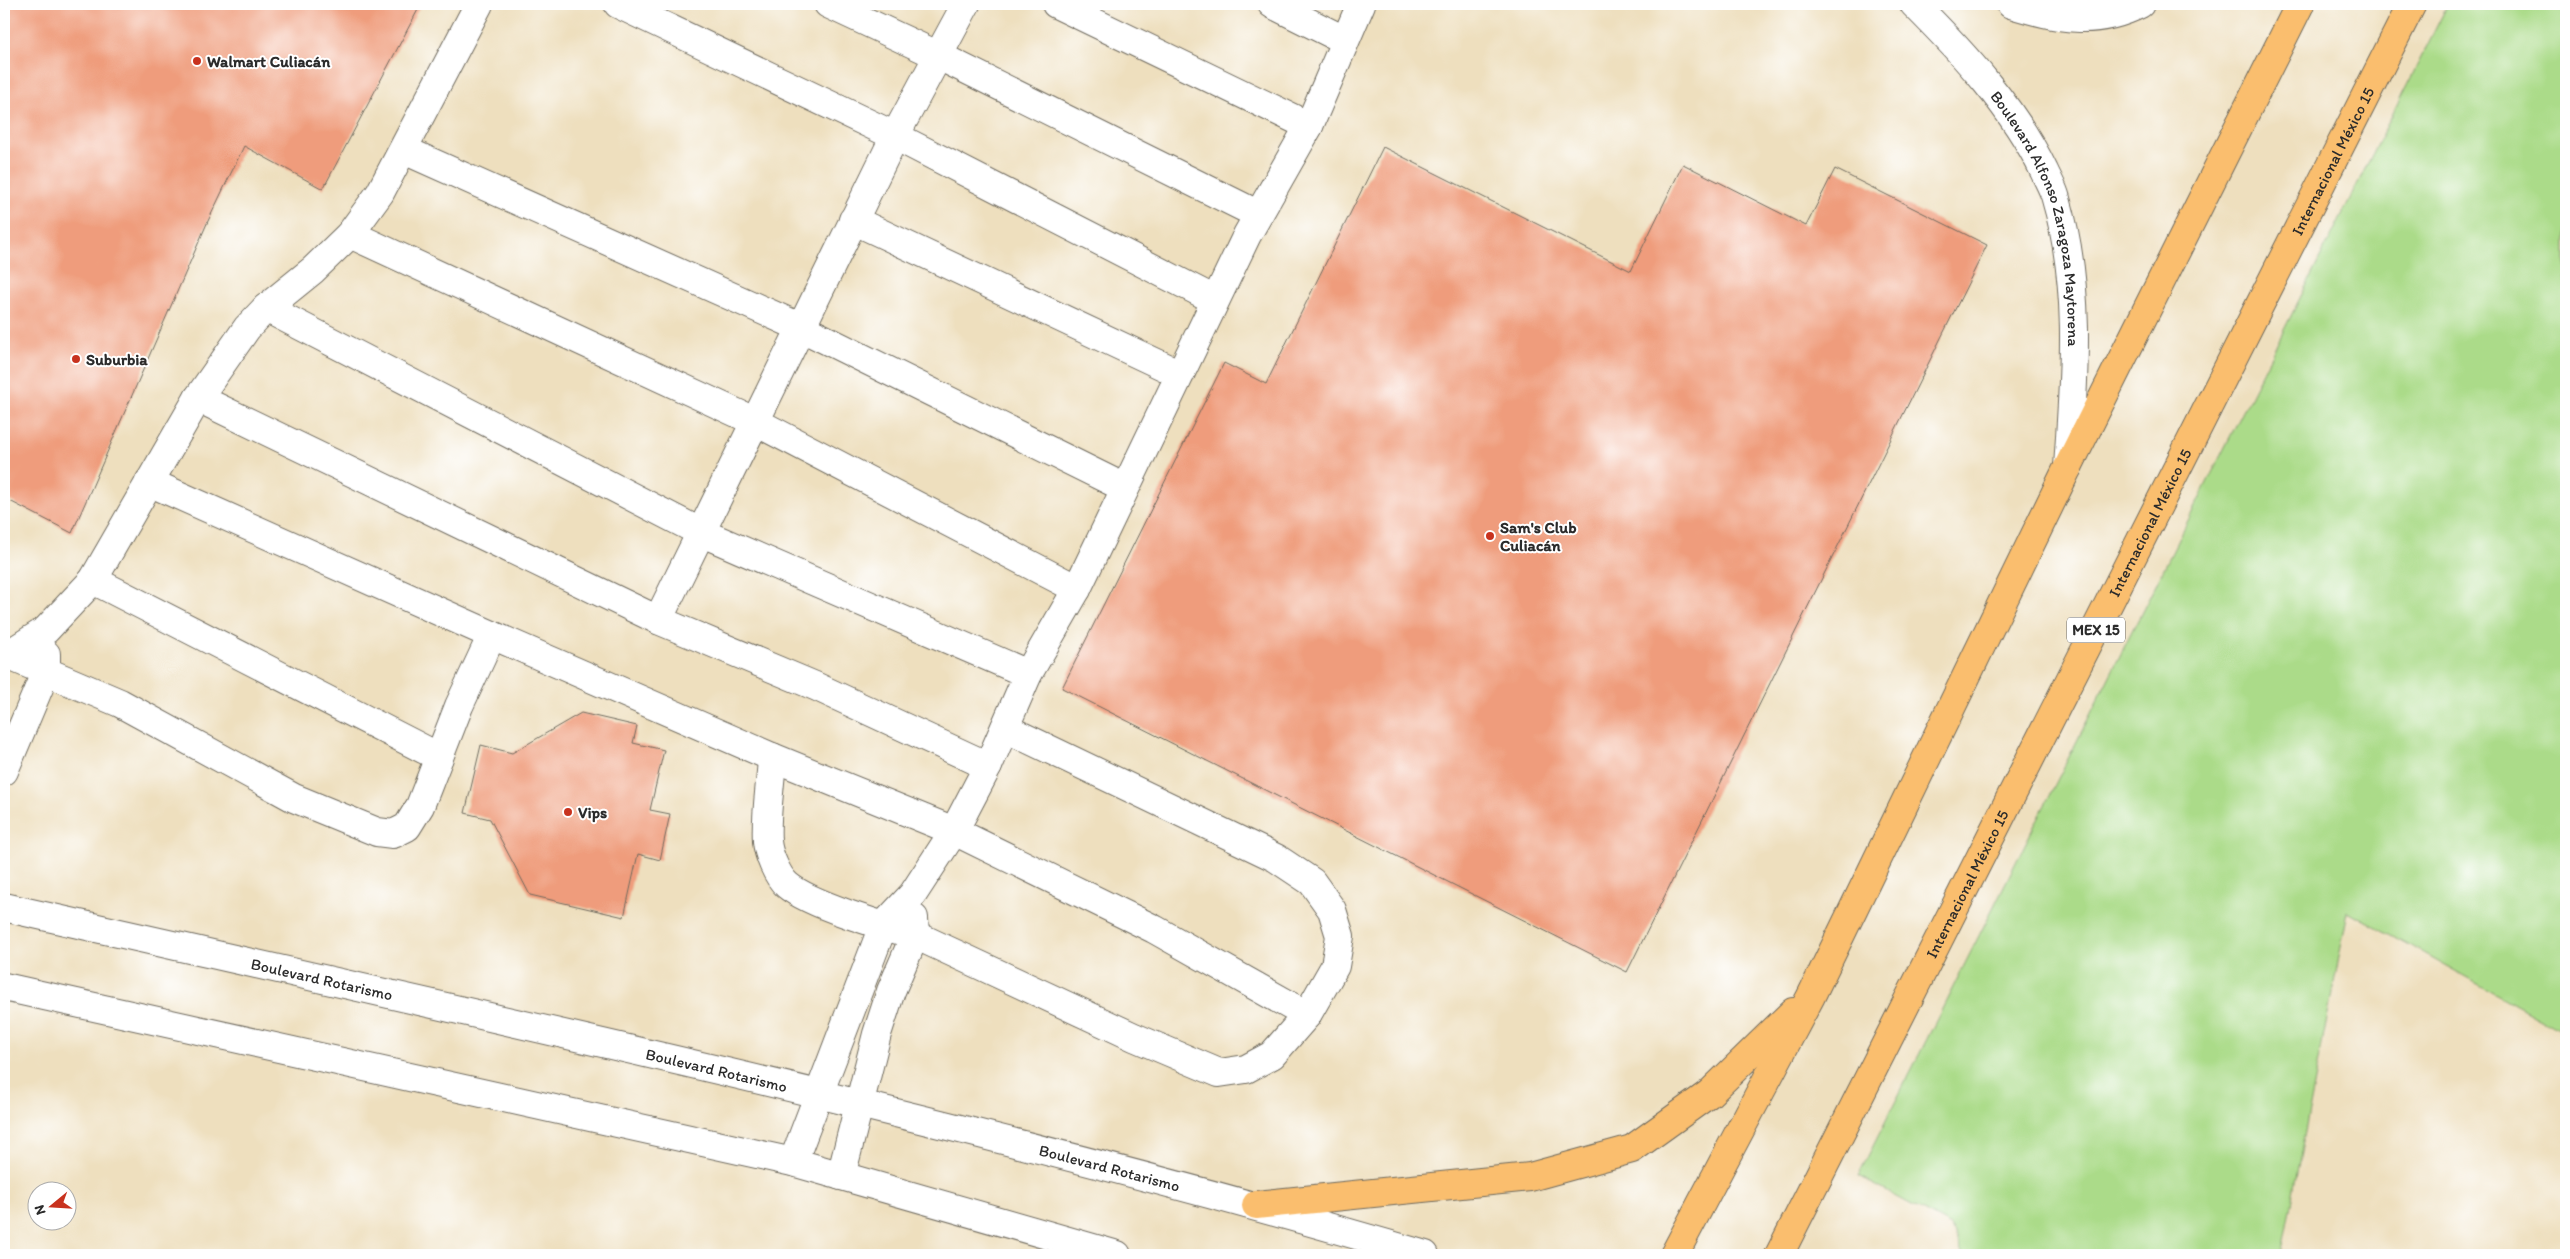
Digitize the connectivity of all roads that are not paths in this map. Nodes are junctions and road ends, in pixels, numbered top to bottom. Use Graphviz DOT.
graph roads {
  1 [pos="479,4"];
  2 [pos="618,4"];
  3 [pos="828,4"];
  4 [pos="966,4"];
  5 [pos="1056,4"];
  6 [pos="1272,4"];
  7 [pos="1361,4"];
  8 [pos="1914,4"];
  9 [pos="2011,4"];
  10 [pos="2140,4"];
  11 [pos="2300,4"];
  12 [pos="2412,4"];
  13 [pos="1344,40"];
  14 [pos="937,55"];
  15 [pos="1309,126"];
  16 [pos="894,136"];
  17 [pos="404,150"];
  18 [pos="1257,214"];
  19 [pos="853,220"];
  20 [pos="350,234"];
  21 [pos="1215,300"];
  22 [pos="266,308"];
  23 [pos="800,327"];
  24 [pos="1180,374"];
  25 [pos="198,398"];
  26 [pos="754,421"];
  27 [pos="2068,467"];
  28 [pos="150,482"];
  29 [pos="1125,488"];
  30 [pos="700,532"];
  31 [pos="93,580"];
  32 [pos="1077,589"];
  33 [pos="658,620"];
  34 [pos="46,630"];
  35 [pos="492,636"];
  36 [pos="4,656"];
  37 [pos="46,672"];
  38 [pos="1028,674"];
  39 [pos="1005,728"];
  40 [pos="439,757"];
  41 [pos="772,757"];
  42 [pos="988,766"];
  43 [pos="4,771"];
  44 [pos="954,831"];
  45 [pos="913,894"];
  46 [pos="4,907"];
  47 [pos="883,926"];
  48 [pos="915,935"];
  49 [pos="4,987"];
  50 [pos="1811,996"];
  51 [pos="1307,1015"];
  52 [pos="820,1093"];
  53 [pos="860,1104"];
  54 [pos="793,1162"];
  55 [pos="841,1176"];
  56 [pos="1256,1205"];
  57 [pos="1118,1255"];
  58 [pos="1425,1255"];
  59 [pos="1674,1255"];
  60 [pos="1780,1255"];
  1 -- 17 [label="street"];
  2 -- 16 [label="street"];
  3 -- 14 [label="street"];
  4 -- 14 [label="street"];
  5 -- 15 [label="street"];
  6 -- 13 [label="street"];
  7 -- 13 [label="street"];
  8 -- 27 [label="street, Boulevard Alfonso Zaragoza Maytorena"];
  9 -- 10 [label="street"];
  11 -- 27 [label="main road"];
  12 -- 60 [label="main road, Internacional México 15 / MEX 15"];
  13 -- 15 [label="street"];
  14 -- 16 [label="street"];
  14 -- 18 [label="street"];
  15 -- 18 [label="street"];
  16 -- 19 [label="street"];
  16 -- 21 [label="street"];
  17 -- 20 [label="street"];
  17 -- 23 [label="street"];
  18 -- 21 [label="street"];
  19 -- 23 [label="street"];
  19 -- 24 [label="street"];
  20 -- 22 [label="street"];
  20 -- 26 [label="street"];
  21 -- 24 [label="street"];
  22 -- 25 [label="street"];
  22 -- 30 [label="street"];
  23 -- 26 [label="street"];
  23 -- 29 [label="street"];
  24 -- 29 [label="street"];
  25 -- 28 [label="street"];
  25 -- 33 [label="street"];
  26 -- 30 [label="street"];
  26 -- 32 [label="street"];
  27 -- 50 [label="main road"];
  28 -- 31 [label="street"];
  28 -- 35 [label="street"];
  29 -- 32 [label="street"];
  30 -- 33 [label="street"];
  30 -- 38 [label="street"];
  31 -- 34 [label="street"];
  31 -- 40 [label="street"];
  32 -- 38 [label="street"];
  33 -- 42 [label="street"];
  34 -- 36 [label="street"];
  34 -- 37 [label="street"];
  35 -- 40 [label="street"];
  35 -- 41 [label="street"];
  36 -- 37 [label="street"];
  37 -- 40 [label="street"];
  37 -- 43 [label="street"];
  38 -- 39 [label="street"];
  39 -- 42 [label="street"];
  39 -- 51 [label="street"];
  41 -- 44 [label="street"];
  41 -- 47 [label="street"];
  42 -- 44 [label="street"];
  44 -- 45 [label="street"];
  44 -- 51 [label="street"];
  45 -- 47 [label="street"];
  45 -- 48 [label="street"];
  46 -- 52 [label="street, Boulevard Rotarismo"];
  47 -- 48 [label="street"];
  47 -- 52 [label="street"];
  48 -- 51 [label="street"];
  48 -- 53 [label="street"];
  49 -- 54 [label="street"];
  50 -- 56 [label="main road"];
  50 -- 59 [label="main road"];
  52 -- 53 [label="street, Boulevard Rotarismo"];
  52 -- 54 [label="street"];
  53 -- 55 [label="street"];
  53 -- 56 [label="street, Boulevard Rotarismo"];
  54 -- 55 [label="street"];
  55 -- 57 [label="street"];
  56 -- 58 [label="street, Boulevard Rotarismo"];
}
